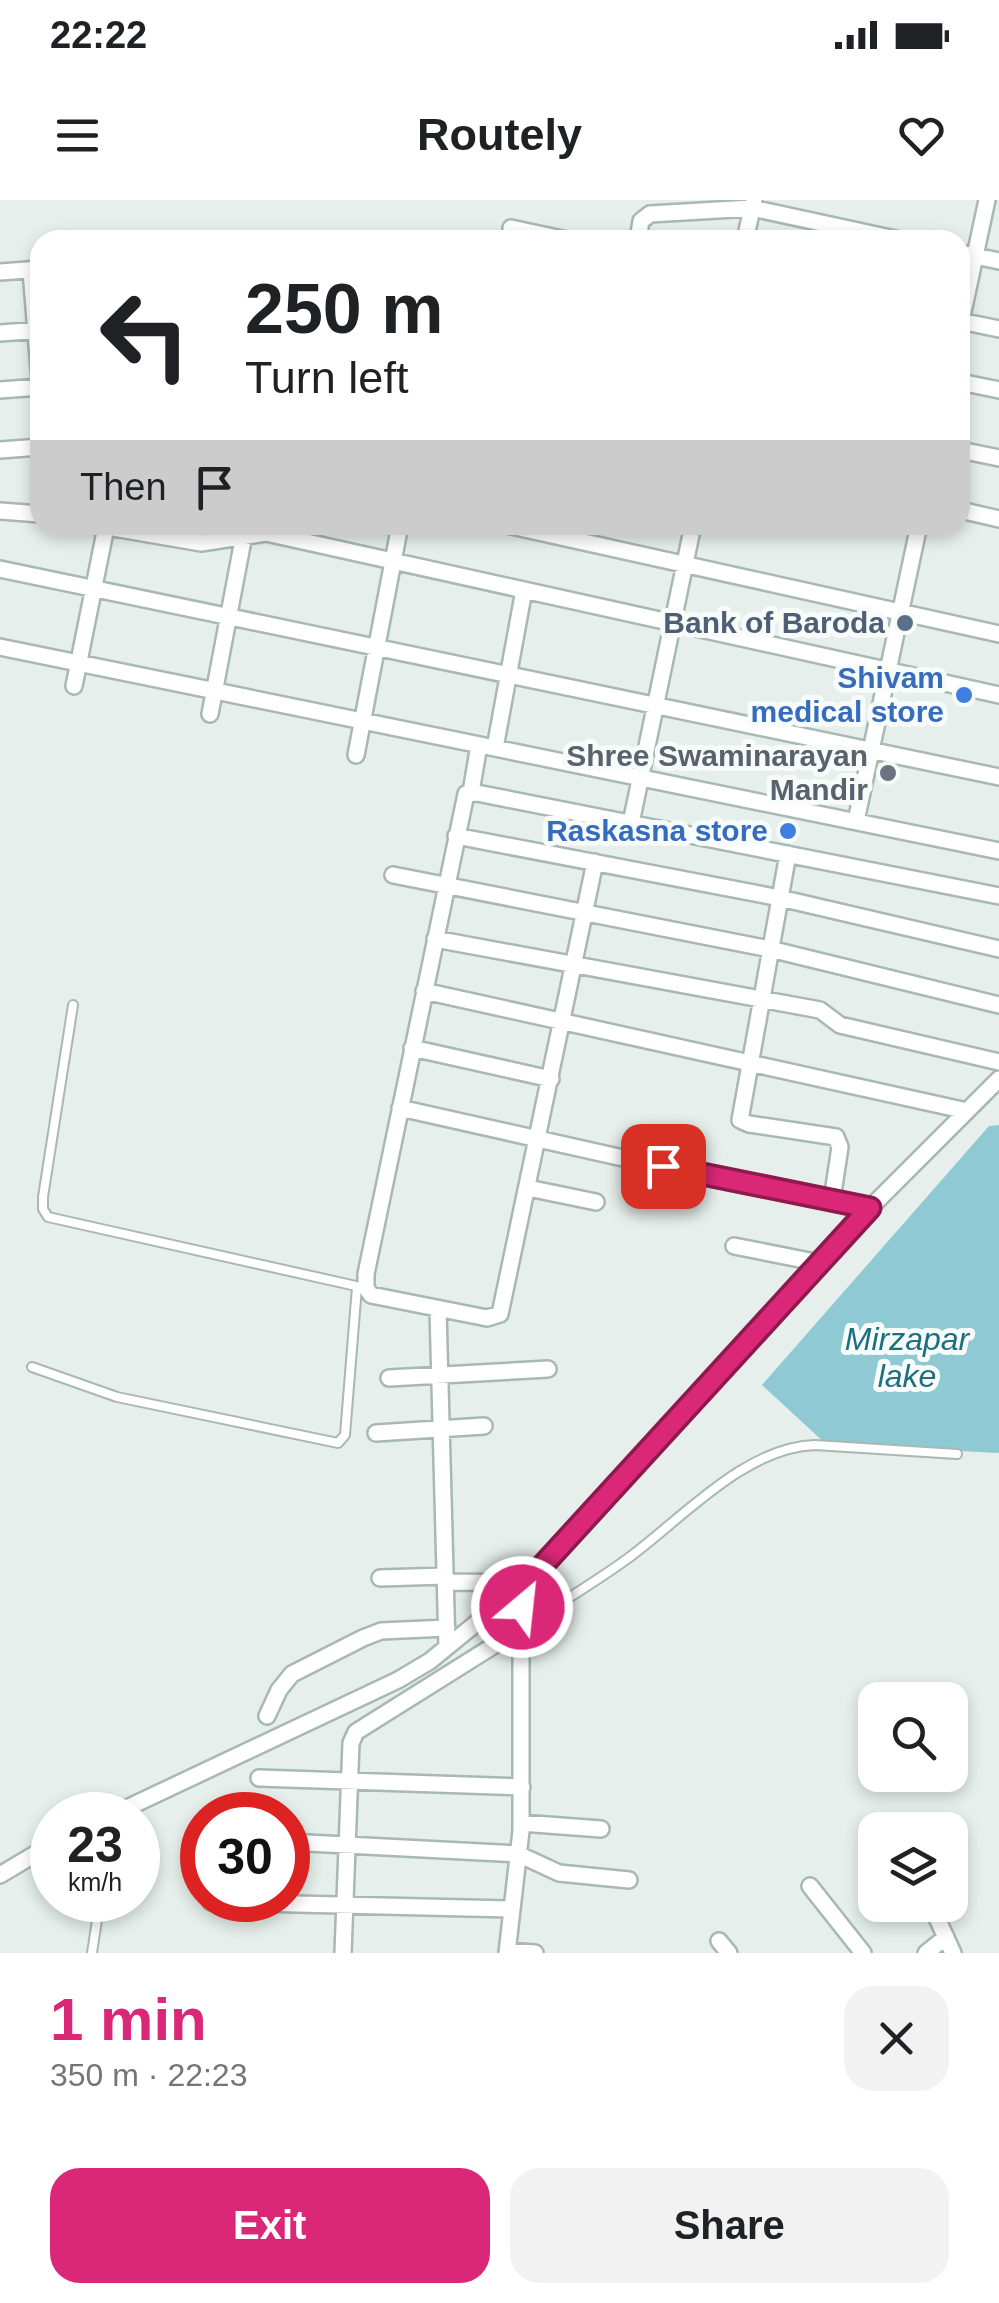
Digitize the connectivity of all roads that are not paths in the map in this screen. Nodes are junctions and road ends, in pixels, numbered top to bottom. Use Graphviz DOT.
graph roads {
  1 [pos="986,200"];
  2 [pos="753,204"];
  3 [pos="511,228"];
  4 [pos="520,230"];
  5 [pos="640,230"];
  6 [pos="747,230"];
  7 [pos="859,230"];
  8 [pos="970,245"];
  9 [pos="970,255"];
  10 [pos="999,261"];
  11 [pos="30,270"];
  12 [pos="0,272"];
  13 [pos="970,325"];
  14 [pos="999,329"];
  15 [pos="30,331"];
  16 [pos="0,333"];
  17 [pos="970,384"];
  18 [pos="30,386"];
  19 [pos="0,390"];
  20 [pos="999,390"];
  21 [pos="30,448"];
  22 [pos="0,450"];
  23 [pos="970,452"];
  24 [pos="999,458"];
  25 [pos="0,510"];
  26 [pos="30,513"];
  27 [pos="970,513"];
  28 [pos="999,520"];
  29 [pos="100,535"];
  30 [pos="154,535"];
  31 [pos="244,535"];
  32 [pos="279,535"];
  33 [pos="398,535"];
  34 [pos="553,535"];
  35 [pos="692,535"];
  36 [pos="916,535"];
  37 [pos="394,561"];
  38 [pos="685,564"];
  39 [pos="0,570"];
  40 [pos="94,589"];
  41 [pos="524,590"];
  42 [pos="900,612"];
  43 [pos="228,617"];
  44 [pos="673,623"];
  45 [pos="999,634"];
  46 [pos="0,647"];
  47 [pos="377,648"];
  48 [pos="79,663"];
  49 [pos="888,671"];
  50 [pos="508,675"];
  51 [pos="74,686"];
  52 [pos="214,691"];
  53 [pos="999,695"];
  54 [pos="656,706"];
  55 [pos="210,714"];
  56 [pos="363,721"];
  57 [pos="487,746"];
  58 [pos="871,750"];
  59 [pos="356,755"];
  60 [pos="999,776"];
  61 [pos="641,777"];
  62 [pos="472,792"];
  63 [pos="856,820"];
  64 [pos="631,823"];
  65 [pos="456,836"];
  66 [pos="999,851"];
  67 [pos="788,854"];
  68 [pos="595,862"];
  69 [pos="393,875"];
  70 [pos="446,886"];
  71 [pos="999,896"];
  72 [pos="780,898"];
  73 [pos="586,913"];
  74 [pos="435,939"];
  75 [pos="999,948"];
  76 [pos="770,949"];
  77 [pos="575,966"];
  78 [pos="424,991"];
  79 [pos="761,999"];
  80 [pos="73,1005"];
  81 [pos="999,1005"];
  82 [pos="564,1020"];
  83 [pos="412,1048"];
  84 [pos="749,1062"];
  85 [pos="999,1062"];
  86 [pos="551,1079"];
  87 [pos="999,1079"];
  88 [pos="400,1108"];
  89 [pos="967,1111"];
  90 [pos="538,1137"];
  91 [pos="528,1188"];
  92 [pos="832,1200"];
  93 [pos="596,1202"];
  94 [pos="870,1208"];
  95 [pos="734,1246"];
  96 [pos="820,1263"];
  97 [pos="362,1288"];
  98 [pos="438,1310"];
  99 [pos="32,1367"];
  100 [pos="548,1369"];
  101 [pos="439,1375"];
  102 [pos="389,1378"];
  103 [pos="484,1426"];
  104 [pos="441,1429"];
  105 [pos="376,1433"];
  106 [pos="958,1454"];
  107 [pos="380,1578"];
  108 [pos="445,1579"];
  109 [pos="529,1580"];
  110 [pos="446,1628"];
  111 [pos="520,1629"];
  112 [pos="447,1647"];
  113 [pos="266,1716"];
  114 [pos="259,1778"];
  115 [pos="351,1781"];
  116 [pos="522,1786"];
  117 [pos="160,1793"];
  118 [pos="521,1823"];
  119 [pos="601,1829"];
  120 [pos="310,1843"];
  121 [pos="348,1846"];
  122 [pos="518,1854"];
  123 [pos="30,1857"];
  124 [pos="0,1875"];
  125 [pos="629,1880"];
  126 [pos="810,1886"];
  127 [pos="310,1905"];
  128 [pos="345,1906"];
  129 [pos="512,1909"];
  130 [pos="97,1922"];
  131 [pos="939,1922"];
  132 [pos="946,1937"];
  133 [pos="507,1952"];
  134 [pos="92,1953"];
  135 [pos="342,1953"];
  136 [pos="535,1953"];
  137 [pos="863,1953"];
  138 [pos="926,1953"];
  139 [pos="953,1953"];
  1 -- 8 [label="street"];
  2 -- 5 [label="street"];
  2 -- 6 [label="street"];
  2 -- 7 [label="street"];
  3 -- 4 [label="street"];
  9 -- 10 [label="street"];
  11 -- 12 [label="street"];
  13 -- 14 [label="street"];
  15 -- 16 [label="street"];
  17 -- 20 [label="street"];
  18 -- 19 [label="street"];
  21 -- 22 [label="street"];
  23 -- 24 [label="street"];
  25 -- 26 [label="street"];
  27 -- 28 [label="street"];
  29 -- 40 [label="street"];
  30 -- 31 [label="street"];
  31 -- 43 [label="street"];
  32 -- 37 [label="street"];
  33 -- 37 [label="street"];
  34 -- 38 [label="street"];
  35 -- 38 [label="street"];
  36 -- 42 [label="street"];
  37 -- 41 [label="street"];
  37 -- 47 [label="street"];
  38 -- 42 [label="street"];
  38 -- 44 [label="street"];
  39 -- 40 [label="street"];
  40 -- 43 [label="street"];
  40 -- 48 [label="street"];
  41 -- 44 [label="street"];
  41 -- 50 [label="street"];
  42 -- 45 [label="street"];
  42 -- 49 [label="street"];
  43 -- 47 [label="street"];
  43 -- 52 [label="street"];
  44 -- 49 [label="street"];
  44 -- 54 [label="street"];
  46 -- 48 [label="street"];
  47 -- 50 [label="street"];
  47 -- 56 [label="street"];
  48 -- 51 [label="street"];
  48 -- 52 [label="street"];
  49 -- 53 [label="street"];
  49 -- 58 [label="street"];
  50 -- 54 [label="street"];
  50 -- 57 [label="street"];
  52 -- 55 [label="street"];
  52 -- 56 [label="street"];
  54 -- 58 [label="street"];
  54 -- 61 [label="street"];
  56 -- 57 [label="street"];
  56 -- 59 [label="street"];
  57 -- 61 [label="street"];
  57 -- 62 [label="street"];
  58 -- 60 [label="street"];
  58 -- 63 [label="street"];
  61 -- 63 [label="street"];
  61 -- 64 [label="street"];
  62 -- 64 [label="street"];
  62 -- 65 [label="street"];
  63 -- 66 [label="street"];
  64 -- 67 [label="street"];
  65 -- 68 [label="street"];
  65 -- 70 [label="street"];
  67 -- 71 [label="street"];
  67 -- 72 [label="street"];
  68 -- 72 [label="street"];
  68 -- 73 [label="street"];
  69 -- 70 [label="street"];
  70 -- 73 [label="street"];
  70 -- 74 [label="street"];
  72 -- 75 [label="street"];
  72 -- 76 [label="street"];
  73 -- 76 [label="street"];
  73 -- 77 [label="street"];
  74 -- 77 [label="street"];
  74 -- 78 [label="street"];
  76 -- 79 [label="street"];
  76 -- 81 [label="street"];
  77 -- 79 [label="street"];
  77 -- 82 [label="street"];
  78 -- 82 [label="street"];
  78 -- 83 [label="street"];
  79 -- 84 [label="street"];
  79 -- 85 [label="street"];
  80 -- 97 [label="lane"];
  82 -- 84 [label="street"];
  82 -- 86 [label="street"];
  83 -- 86 [label="street"];
  83 -- 88 [label="street"];
  84 -- 89 [label="street"];
  84 -- 92 [label="street"];
  86 -- 90 [label="street"];
  87 -- 89 [label="street"];
  88 -- 90 [label="street"];
  88 -- 97 [label="street"];
  89 -- 94 [label="street"];
  90 -- 91 [label="street"];
  90 -- 92 [label="street"];
  91 -- 93 [label="street"];
  91 -- 98 [label="street"];
  92 -- 94 [label="street"];
  94 -- 96 [label="street"];
  95 -- 96 [label="street"];
  96 -- 109 [label="street"];
  97 -- 98 [label="street"];
  97 -- 99 [label="lane"];
  98 -- 101 [label="street"];
  100 -- 101 [label="street"];
  101 -- 102 [label="street"];
  101 -- 104 [label="street"];
  103 -- 104 [label="street"];
  104 -- 105 [label="street"];
  104 -- 108 [label="street"];
  106 -- 111 [label="lane"];
  107 -- 108 [label="street"];
  108 -- 109 [label="street"];
  108 -- 110 [label="street"];
  109 -- 111 [label="street"];
  109 -- 112 [label="street"];
  110 -- 112 [label="street"];
  110 -- 113 [label="street"];
  111 -- 115 [label="street"];
  111 -- 116 [label="street"];
  112 -- 117 [label="street"];
  114 -- 115 [label="street"];
  115 -- 116 [label="street"];
  115 -- 121 [label="street"];
  116 -- 118 [label="street"];
  118 -- 119 [label="street"];
  118 -- 122 [label="street"];
  120 -- 121 [label="street"];
  121 -- 122 [label="street"];
  121 -- 128 [label="street"];
  122 -- 125 [label="street"];
  122 -- 129 [label="street"];
  123 -- 124 [label="street"];
  126 -- 137 [label="street"];
  127 -- 128 [label="street"];
  128 -- 129 [label="street"];
  128 -- 135 [label="street"];
  129 -- 133 [label="street"];
  130 -- 134 [label="lane"];
  131 -- 132 [label="street"];
  132 -- 138 [label="street"];
  132 -- 139 [label="street"];
  133 -- 136 [label="street"];
}
